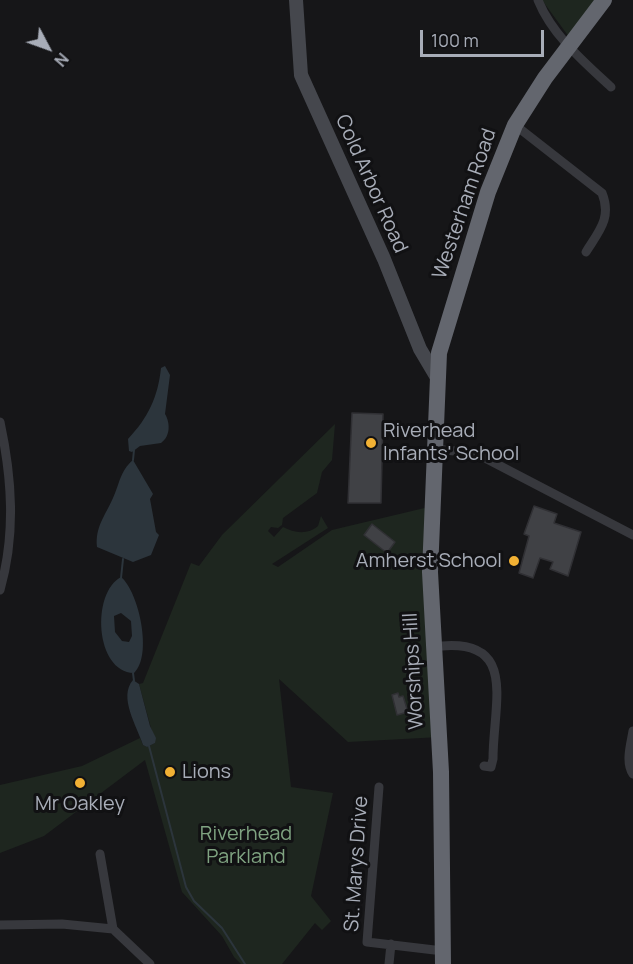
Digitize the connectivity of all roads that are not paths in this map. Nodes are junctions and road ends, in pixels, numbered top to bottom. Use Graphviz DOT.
graph roads {
  1 [pos="296,0"];
  2 [pos="538,0"];
  3 [pos="604,0"];
  4 [pos="569,46"];
  5 [pos="611,87"];
  6 [pos="515,125"];
  7 [pos="586,252"];
  8 [pos="436,376"];
  9 [pos="0,422"];
  10 [pos="434,449"];
  11 [pos="633,535"];
  12 [pos="0,590"];
  13 [pos="432,647"];
  14 [pos="633,731"];
  15 [pos="491,766"];
  16 [pos="633,774"];
  17 [pos="379,787"];
  18 [pos="100,854"];
  19 [pos="0,925"];
  20 [pos="113,929"];
  21 [pos="391,944"];
  22 [pos="443,957"];
  23 [pos="150,964"];
  24 [pos="389,964"];
  1 -- 8 [label="main road, Cold Arbor Road"];
  2 -- 4 [label="street"];
  3 -- 4 [label="highway, Westerham Road"];
  4 -- 5 [label="street"];
  4 -- 6 [label="highway, Westerham Road"];
  6 -- 7 [label="street"];
  6 -- 8 [label="highway, Westerham Road"];
  8 -- 10 [label="highway, Worships Hill"];
  9 -- 12 [label="street"];
  10 -- 11 [label="street"];
  10 -- 13 [label="highway, Worships Hill"];
  13 -- 15 [label="street"];
  13 -- 22 [label="highway, Worships Hill"];
  14 -- 16 [label="street"];
  17 -- 21 [label="street, St. Marys Drive"];
  18 -- 20 [label="street"];
  19 -- 20 [label="street"];
  20 -- 23 [label="street"];
  21 -- 22 [label="street, St. Marys Drive"];
  21 -- 24 [label="street"];
}
